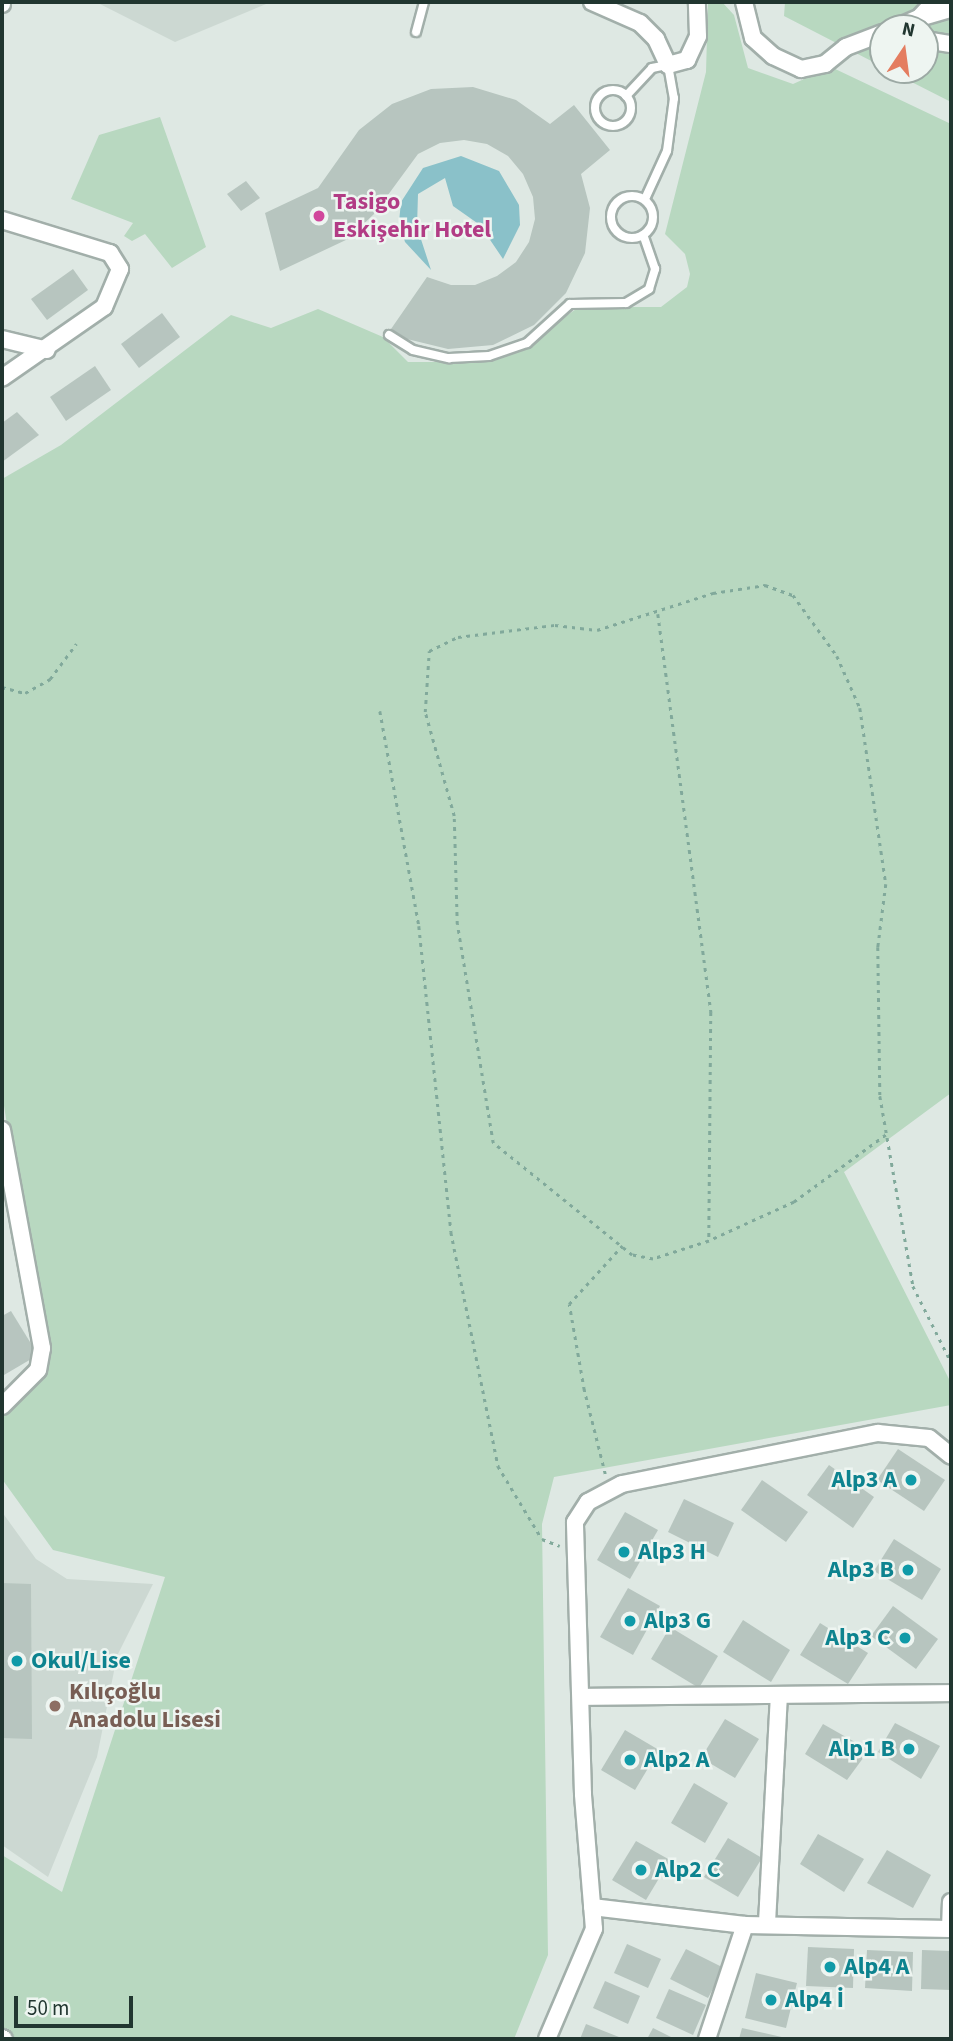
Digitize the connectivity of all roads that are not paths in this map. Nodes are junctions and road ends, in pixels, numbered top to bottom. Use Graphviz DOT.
graph roads {
  1 [pos="424,2"];
  2 [pos="592,2"];
  3 [pos="697,2"];
  4 [pos="744,2"];
  5 [pos="951,9"];
  6 [pos="933,14"];
  7 [pos="416,32"];
  8 [pos="869,39"];
  9 [pos="668,65"];
  10 [pos="626,96"];
  11 [pos="645,199"];
  12 [pos="2,220"];
  13 [pos="643,235"];
  14 [pos="389,335"];
  15 [pos="2,340"];
  16 [pos="47,350"];
  17 [pos="2,378"];
  18 [pos="2,1130"];
  19 [pos="2,1406"];
  20 [pos="951,1456"];
  21 [pos="951,1693"];
  22 [pos="779,1695"];
  23 [pos="581,1697"];
  24 [pos="951,1902"];
  25 [pos="592,1907"];
  26 [pos="767,1923"];
  27 [pos="745,1925"];
  28 [pos="547,2039"];
  29 [pos="707,2039"];
  1 -- 7 [label="lane"];
  2 -- 9 [label="street"];
  3 -- 9 [label="street"];
  4 -- 8 [label="street"];
  5 -- 6 [label="street"];
  9 -- 10 [label="lane"];
  9 -- 11 [label="lane"];
  10 -- 10 [label="lane"];
  11 -- 13 [label="lane"];
  11 -- 13 [label="lane"];
  12 -- 16 [label="street"];
  13 -- 14 [label="lane"];
  15 -- 16 [label="street"];
  16 -- 17 [label="street"];
  18 -- 19 [label="street"];
  20 -- 23 [label="street"];
  21 -- 22 [label="street"];
  22 -- 23 [label="street"];
  22 -- 26 [label="street"];
  23 -- 25 [label="street"];
  24 -- 26 [label="street"];
  25 -- 27 [label="street"];
  25 -- 28 [label="street"];
  26 -- 27 [label="street"];
  27 -- 29 [label="street"];
}
